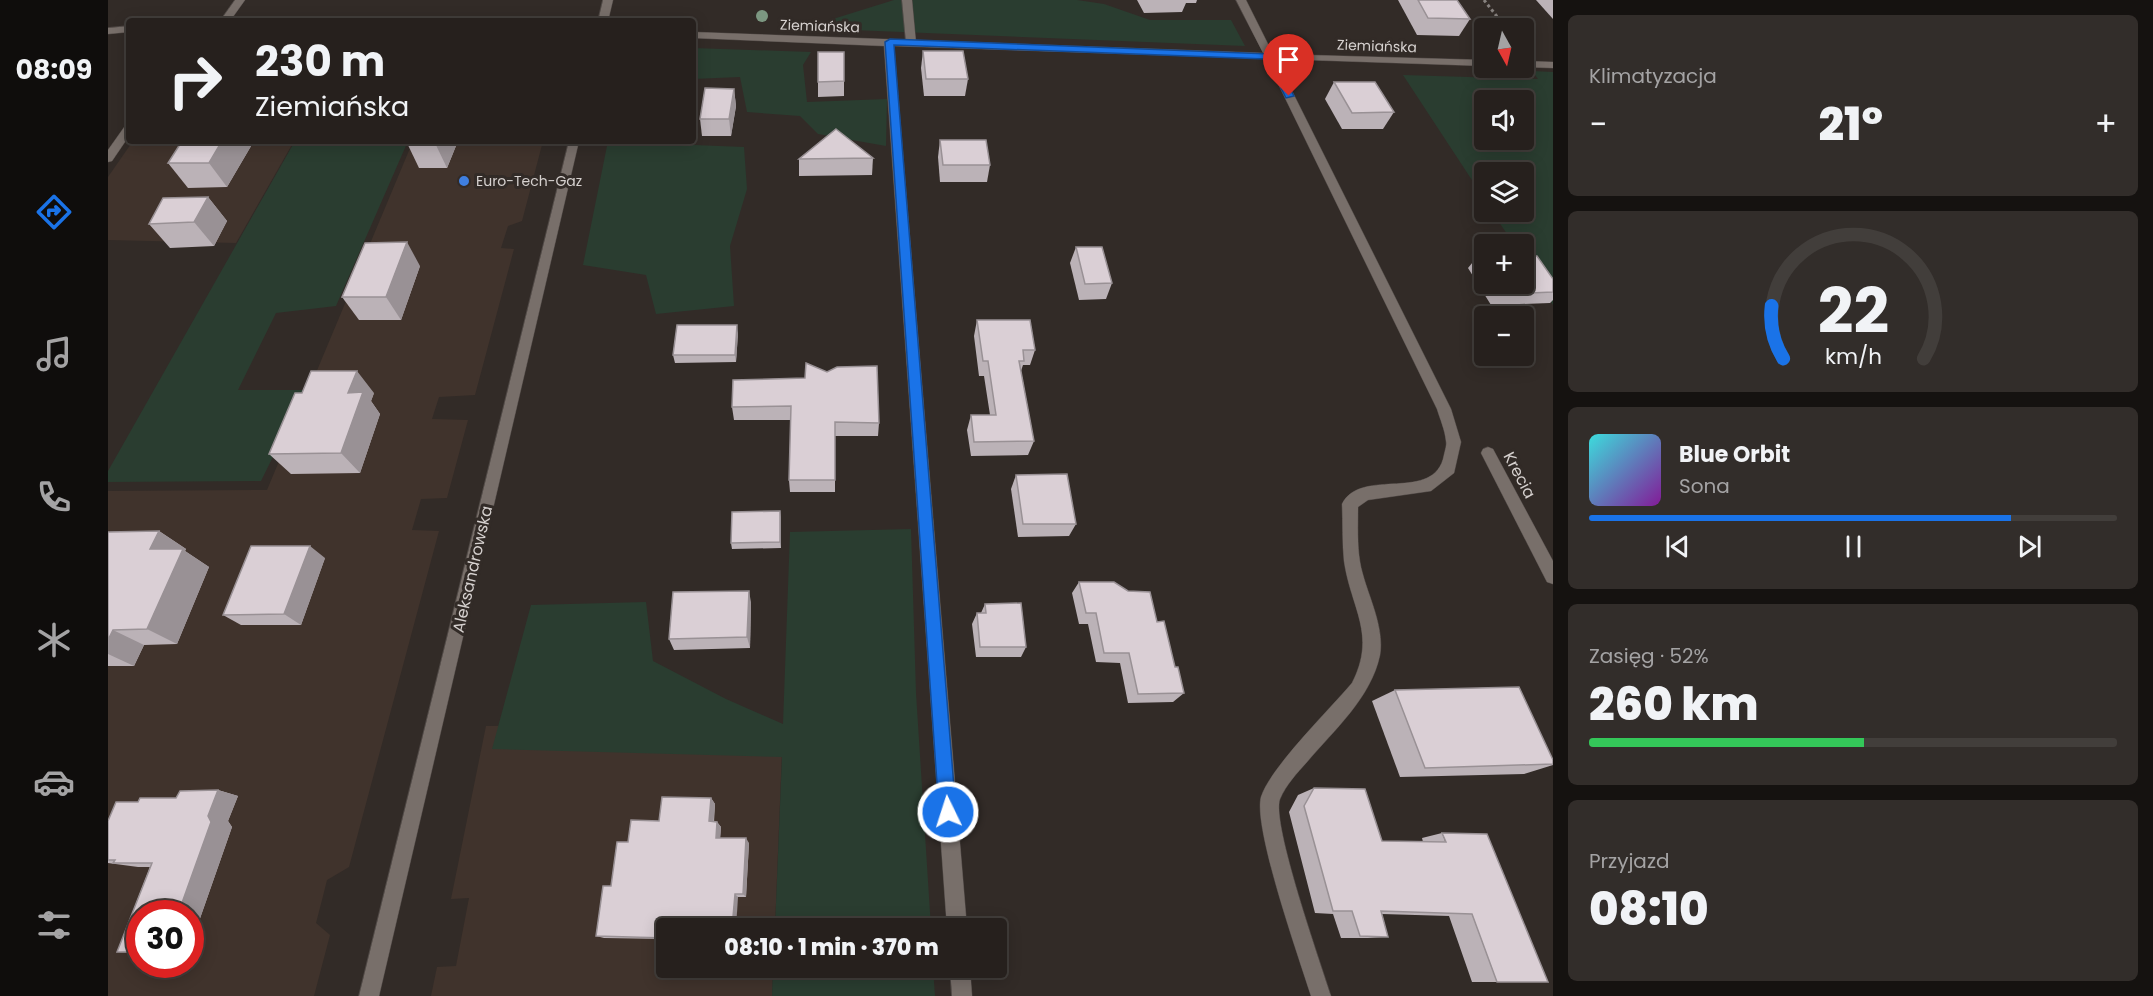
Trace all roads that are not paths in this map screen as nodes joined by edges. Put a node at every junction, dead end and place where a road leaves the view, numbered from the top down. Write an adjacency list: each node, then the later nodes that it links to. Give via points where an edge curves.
1 (240, 0): 5 (street)
2 (608, 0): 6 (street)
3 (907, 0): 11 (street)
4 (1241, 0): 12 (street)
5 (227, 18)
6 (604, 18)
7 (126, 29): 8 (street)
8 (108, 31)
9 (696, 35): 10 (street, Ziemiańska)
10 (890, 42): 11 (street, Ziemiańska); 21 (street)
11 (911, 43): 12 (street, Ziemiańska)
12 (1270, 57): 13 (street, Ziemiańska); 25 (street, via 1444,409 1454,442 1449,469 1431,484 1365,494 1350,504 1352,561 1371,632 1368,669 1358,689 1283,776 1270,799 1276,848)
13 (1474, 63)
14 (1534, 64): 15 (street)
15 (1553, 65)
16 (126, 132): 18 (street)
17 (573, 144): 23 (street, Aleksandrowska)
18 (108, 158)
19 (1488, 453): 20 (street, Krecia)
20 (1553, 576)
21 (956, 918)
22 (961, 978): 24 (street)
23 (369, 996)
24 (962, 996)
25 (1321, 996)

